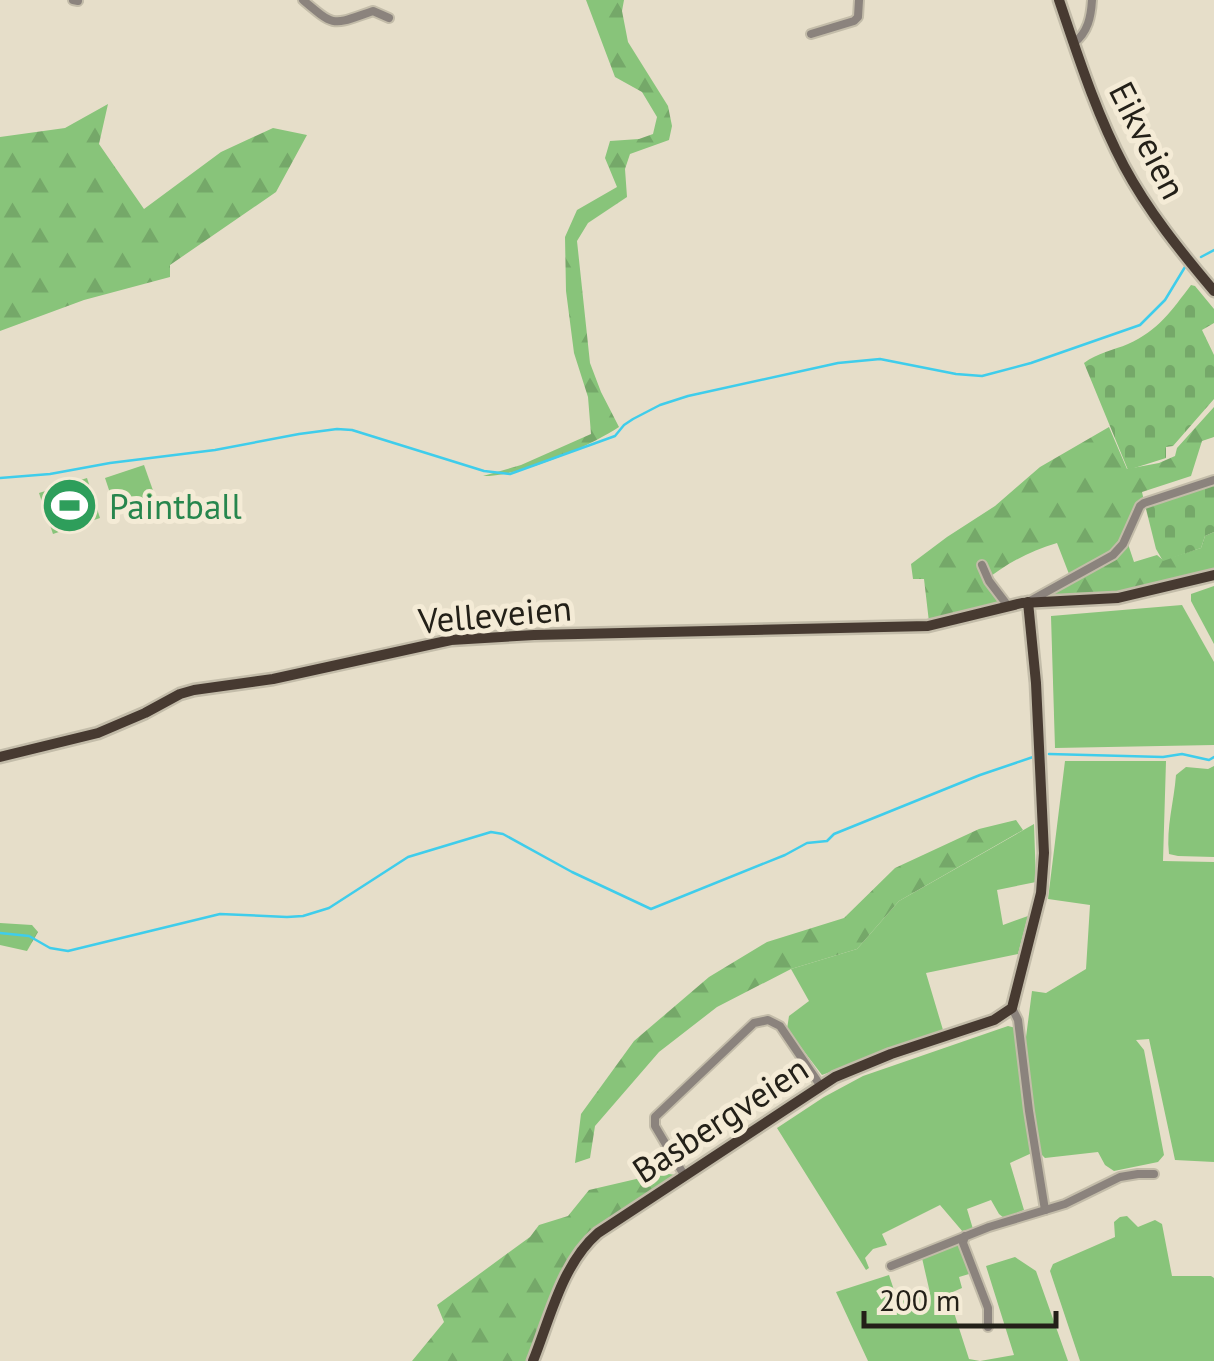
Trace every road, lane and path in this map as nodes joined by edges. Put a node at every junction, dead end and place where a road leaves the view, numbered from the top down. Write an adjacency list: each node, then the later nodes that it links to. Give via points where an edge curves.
1 (303, 0): 5 (street, via 330,22 373,11)
2 (859, 0): 8 (street, via 854,21)
3 (1058, 0): 7 (main road, Eikveien)
4 (1092, 0): 6 (street)
5 (389, 18)
6 (1088, 22): 7 (street); 9 (street)
7 (1068, 26): 9 (main road, Eikveien)
8 (811, 34)
9 (1074, 43): 10 (main road, Eikveien, via 1132,180)
10 (1214, 291)
11 (1214, 480): 14 (street, Velleveien, via 1141,504 1117,552)
12 (982, 565): 15 (street)
13 (1214, 575): 14 (main road, Velleveien, via 1118,598)
14 (1028, 602): 15 (main road, Velleveien); 17 (main road, via 1044,853 1041,893)
15 (1008, 606): 16 (main road, Velleveien, via 928,626 451,640 194,690 98,733)
16 (0, 757)
17 (1012, 1008): 18 (main road, Basbergveien); 21 (street)
18 (820, 1085): 20 (main road, Basbergveien); 20 (street, via 780,1026 754,1022 655,1117)
19 (1154, 1174): 21 (street, via 1120,1177)
20 (684, 1175): 25 (main road, Basbergveien, via 585,1246)
21 (1045, 1210): 22 (street)
22 (965, 1236): 23 (street); 24 (street)
23 (891, 1266)
24 (988, 1327)
25 (533, 1361)

